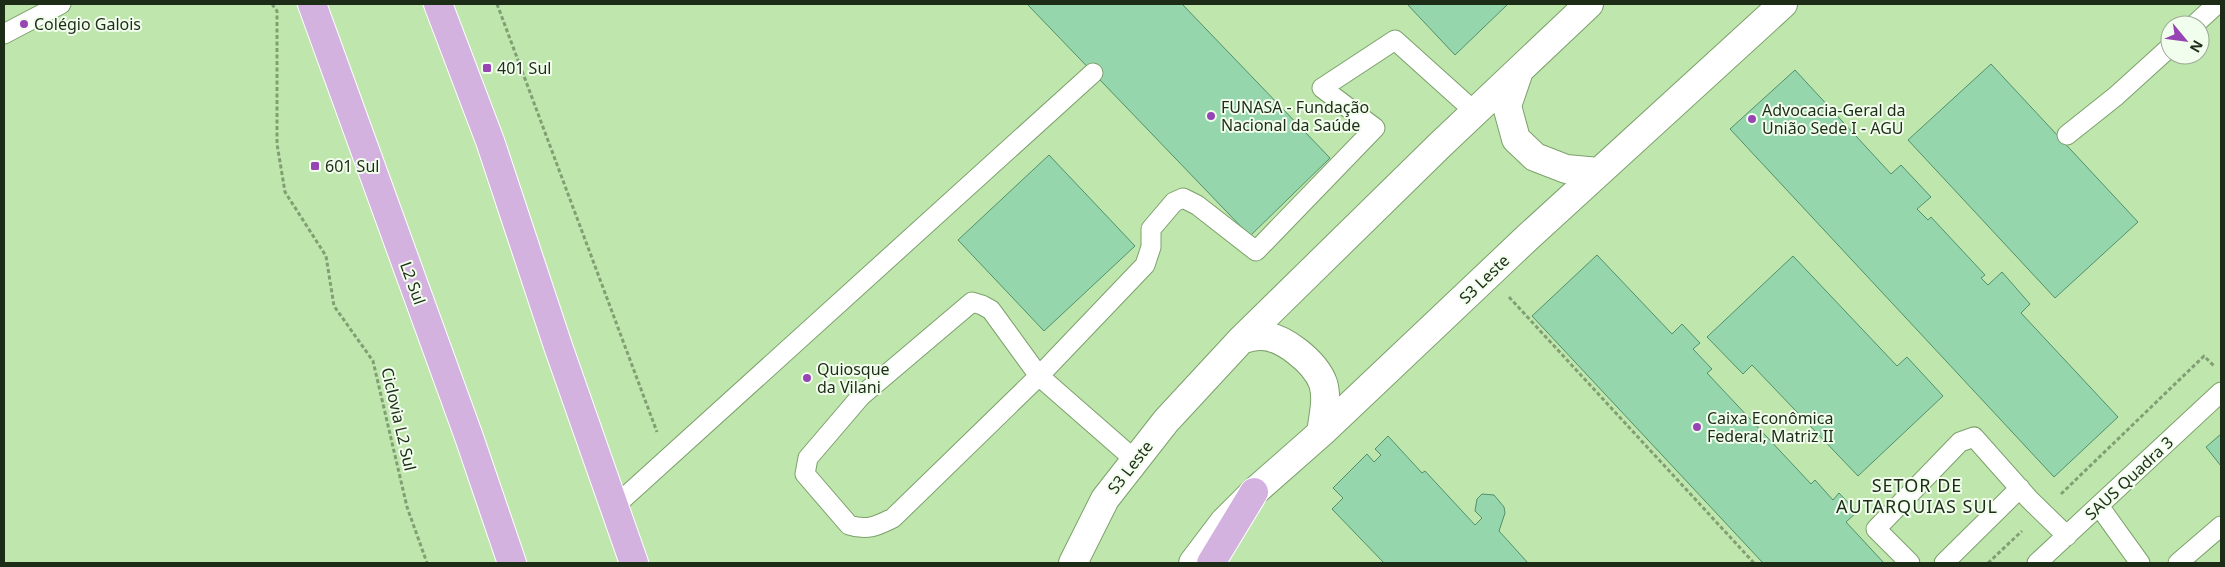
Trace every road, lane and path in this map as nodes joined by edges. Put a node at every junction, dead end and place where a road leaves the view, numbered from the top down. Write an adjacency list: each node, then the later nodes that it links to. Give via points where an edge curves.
1 (61, 4): 10 (lane)
2 (272, 4): 32 (path, Ciclovia L2 Sul, via 277,11 277,144 284,192 326,256 334,306 373,361 407,507)
3 (312, 4): 33 (main road, L2 Sul)
4 (438, 4): 27 (main road, via 490,141)
5 (497, 4): 23 (path)
6 (1589, 4): 12 (main road, S3 Leste)
7 (1783, 4): 16 (main road, S3 Leste)
8 (2217, 4): 9 (lane)
9 (2205, 15)
10 (4, 34)
11 (2160, 56): 15 (lane)
12 (1520, 68): 14 (main road, S3 Leste); 16 (main road, via 1507,106 1516,140 1536,157 1566,169)
13 (1092, 73): 23 (lane)
14 (1474, 112): 18 (main road, S3 Leste); 20 (lane, via 1395,40 1322,88 1375,128 1256,251 1197,205 1183,198 1174,202 1152,229 1152,247 1145,265)
15 (2067, 135)
16 (1599, 172): 17 (main road, S3 Leste)
17 (1488, 275): 22 (main road, S3 Leste); 38 (path)
18 (1241, 340): 22 (main road, via 1260,335 1279,339 1307,359 1322,382 1325,404); 24 (main road, S3 Leste, via 1166,421)
19 (2221, 373): 29 (path, via 2204,356)
20 (1039, 376): 20 (lane, via 991,310 972,302 862,396 808,458 805,474 849,526 872,528 893,518); 24 (lane)
21 (2221, 392): 28 (lane, SAUS Quadra 3)
22 (1321, 433): 26 (main road, S3 Leste)
23 (667, 459): 27 (lane)
24 (1135, 460): 35 (main road, S3 Leste, via 1105,499)
25 (2020, 488): 29 (lane); 39 (lane, via 1974,437 1960,442 1876,529); 40 (lane)
26 (1254, 492): 36 (main road, S3 Leste, via 1224,522); 37 (main road)
27 (615, 506): 34 (main road)
28 (2099, 506): 31 (lane, SAUS Quadra 3); 43 (lane)
29 (2042, 512): 31 (lane); 41 (path)
30 (2221, 526): 44 (lane)
31 (2067, 536): 42 (lane, SAUS Quadra 3)
32 (427, 563)
33 (512, 563)
34 (634, 563)
35 (1072, 563)
36 (1193, 563)
37 (1212, 563)
38 (1754, 563)
39 (1910, 563)
40 (1944, 563)
41 (1988, 563)
42 (2037, 563)
43 (2140, 563)
44 (2178, 563)

